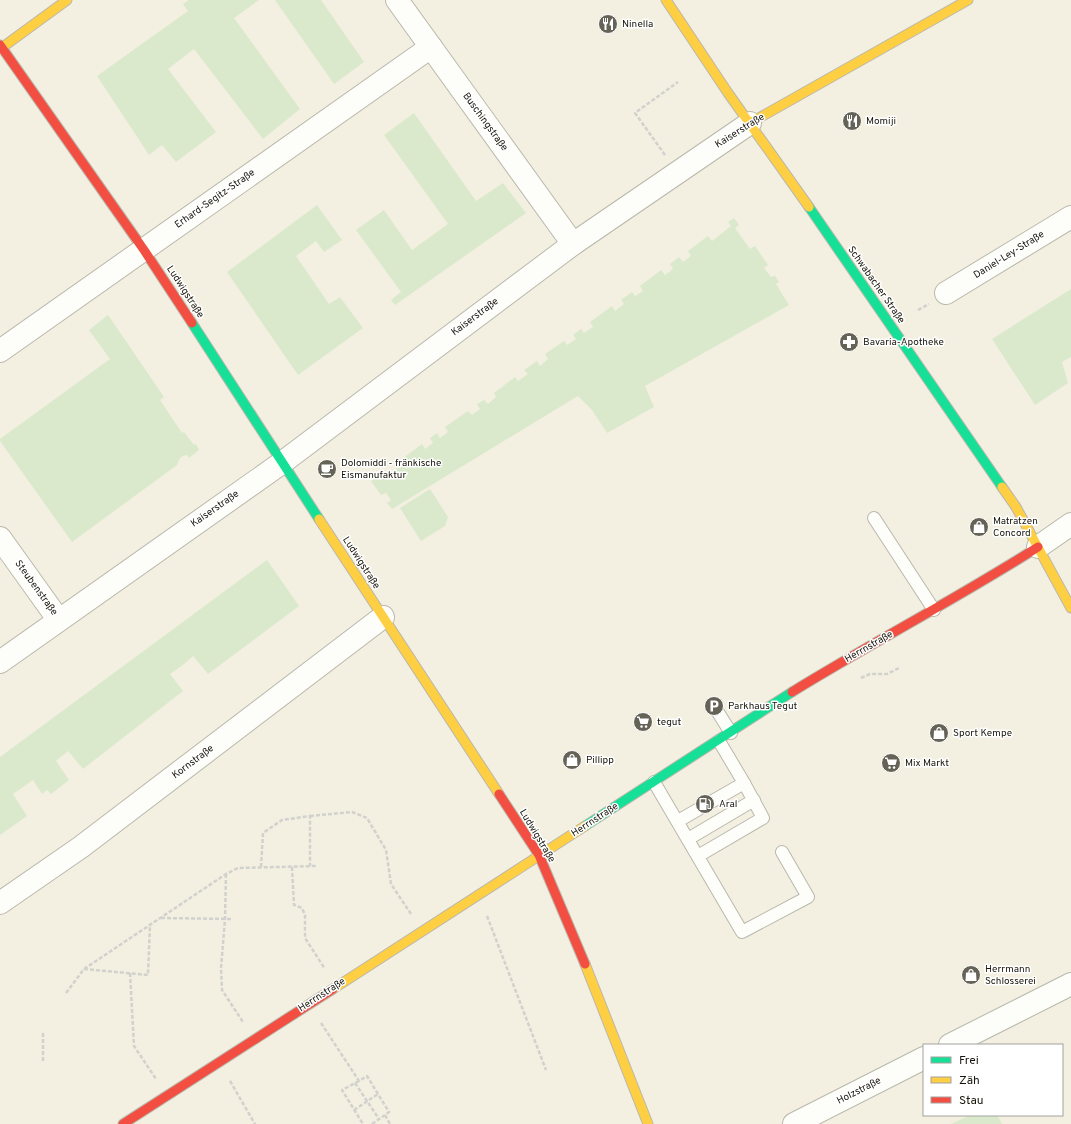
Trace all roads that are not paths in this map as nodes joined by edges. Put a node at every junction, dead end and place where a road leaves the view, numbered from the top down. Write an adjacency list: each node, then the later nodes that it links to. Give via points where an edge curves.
1 (67, 0): 5 (street)
2 (397, 0): 6 (street, Buschingstraße)
3 (666, 0): 7 (street, Schwabacher Straße)
4 (968, 0): 7 (street, Kaiserstraße)
5 (1, 47): 10 (street, Ludwigstraße)
6 (431, 47): 9 (street, Buschingstraße); 10 (street, Erhard-Segitz-Straße)
7 (750, 123): 9 (street, Kaiserstraße); 17 (street, Schwabacher Straße, via 1016,507)
8 (1071, 216): 11 (street, Daniel-Ley-Straße)
9 (573, 244): 13 (street, Kaiserstraße)
10 (144, 250): 12 (street, Erhard-Segitz-Straße); 13 (street, Ludwigstraße)
11 (946, 294)
12 (0, 351)
13 (283, 462): 20 (street, Ludwigstraße); 21 (street, Kaiserstraße)
14 (874, 518): 19 (lane)
15 (1071, 524): 17 (street, Herrnstraße)
16 (0, 538): 21 (street, Steubenstraße)
17 (1038, 547): 18 (street, Schwabacher Straße); 19 (street, Herrnstraße)
18 (1071, 608)
19 (934, 610): 24 (street, Herrnstraße, via 858,652)
20 (383, 617): 32 (street, Ludwigstraße); 34 (street, Kornstraße, via 81,847)
21 (58, 619): 22 (street, Kaiserstraße)
22 (0, 662)
23 (714, 706): 24 (lane)
24 (731, 733): 25 (street, Herrnstraße)
25 (719, 741): 26 (street, Herrnstraße); 27 (lane)
26 (654, 782): 29 (lane); 32 (street, Herrnstraße)
27 (744, 783): 28 (lane); 29 (lane)
28 (754, 800): 30 (lane); 33 (lane, via 765,822)
29 (678, 821): 30 (lane)
30 (688, 838): 33 (lane)
31 (782, 852): 33 (lane, via 808,897 742,932)
32 (539, 856): 38 (street, Herrnstraße); 39 (street, Ludwigstraße, via 578,946)
33 (698, 856)
34 (0, 902)
35 (1071, 984): 36 (street)
36 (952, 1044)
37 (923, 1059): 40 (street, Holzstraße)
38 (123, 1124)
39 (648, 1124)
40 (794, 1124)

